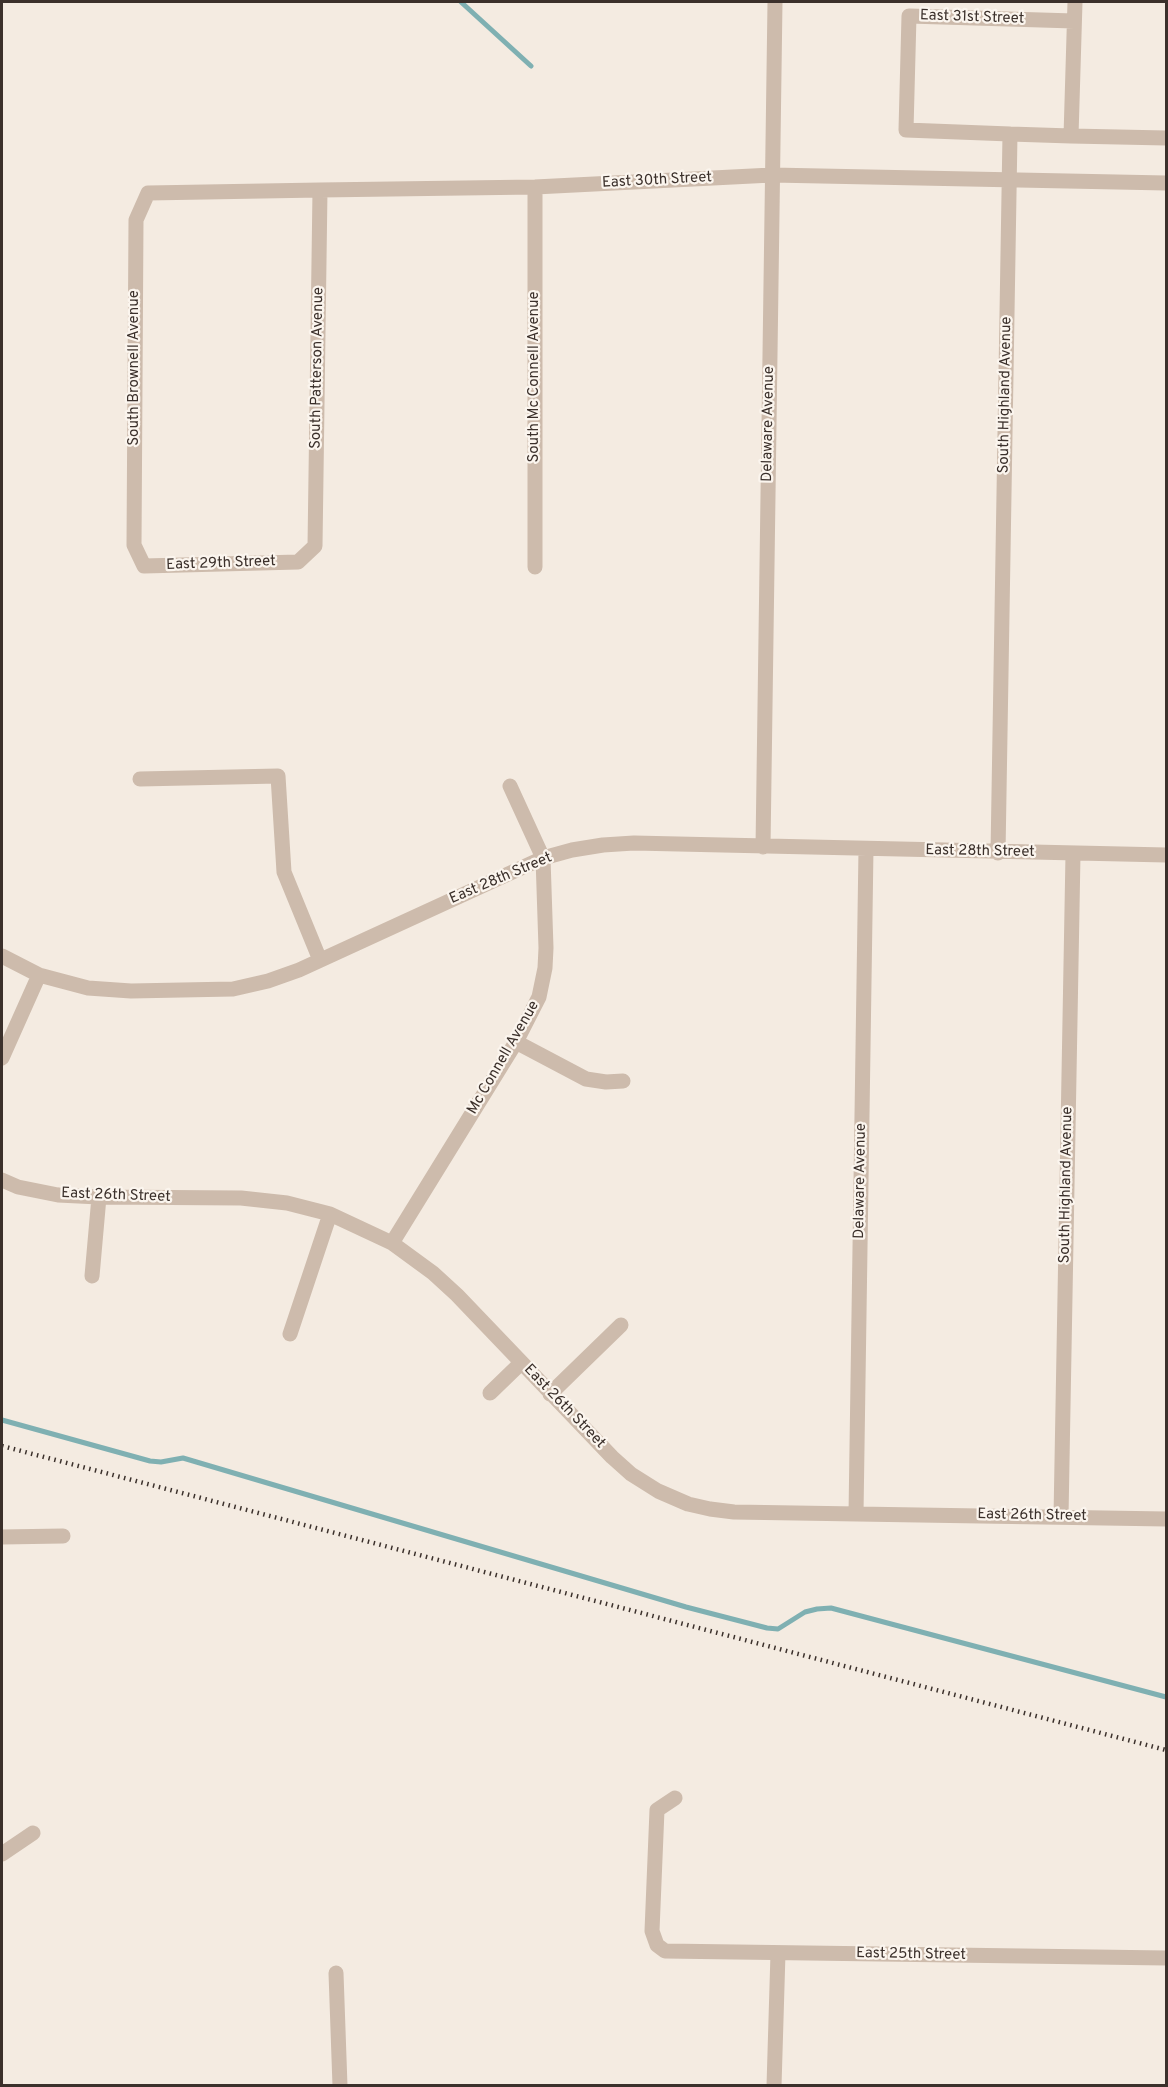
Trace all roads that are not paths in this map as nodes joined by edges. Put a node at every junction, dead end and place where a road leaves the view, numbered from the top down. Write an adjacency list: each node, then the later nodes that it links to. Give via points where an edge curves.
1 (775, 2): 7 (street, Delaware Avenue)
2 (1075, 2): 3 (street)
3 (1074, 21): 4 (street, East 31st Street, via 909,16 906,130); 5 (street)
4 (1010, 134): 5 (street); 8 (street, South Highland Avenue)
5 (1071, 136): 6 (street)
6 (1167, 138)
7 (772, 175): 8 (street, East 30th Street); 10 (street, East 30th Street); 18 (street, Delaware Avenue)
8 (1009, 180): 9 (street, East 30th Street); 20 (street, South Highland Avenue)
9 (1167, 183)
10 (535, 187): 11 (street, East 30th Street); 15 (street, South Mc Connell Avenue)
11 (320, 190): 12 (street, East 30th Street); 14 (street, South Patterson Avenue)
12 (148, 193): 13 (street, South Brownell Avenue, via 136,220)
13 (134, 546): 14 (street, East 29th Street, via 144,566 298,562)
14 (315, 546)
15 (535, 567)
16 (140, 779): 25 (street, via 278,776 284,872)
17 (510, 786): 23 (street, Mc Connell Avenue)
18 (763, 847): 19 (street, East 28th Street); 23 (street, East 28th Street, via 634,843 603,845)
19 (866, 849): 20 (street, East 28th Street); 40 (street, Delaware Avenue)
20 (998, 853): 21 (street, East 28th Street)
21 (1073, 854): 22 (street, East 28th Street); 41 (street, South Highland Avenue)
22 (1167, 855)
23 (543, 858): 25 (street, East 28th Street); 27 (street, Mc Connell Avenue, via 545,968 539,997)
24 (2, 956): 26 (street, East 28th Street)
25 (320, 960): 26 (street, East 28th Street, via 268,981 206,991 88,988)
26 (39, 975): 28 (street)
27 (516, 1042): 29 (street, via 586,1079); 33 (street, Mc Connell Avenue)
28 (2, 1058)
29 (622, 1081)
30 (2, 1180): 31 (street, East 26th Street, via 58,1195)
31 (99, 1197): 32 (street, East 26th Street, via 241,1197); 34 (street)
32 (330, 1214): 33 (street, East 26th Street); 36 (street)
33 (392, 1243): 37 (street, East 26th Street, via 457,1294)
34 (92, 1276)
35 (621, 1325): 39 (street)
36 (290, 1334)
37 (521, 1363): 38 (street); 39 (street, East 26th Street)
38 (490, 1393)
39 (550, 1394): 40 (street, East 26th Street, via 631,1474 688,1504 735,1512)
40 (856, 1514): 41 (street, East 26th Street)
41 (1061, 1517): 42 (street, East 26th Street)
42 (1167, 1519)
43 (63, 1536): 44 (street)
44 (2, 1537)
45 (675, 1798): 48 (street, East 25th Street, via 657,1810 652,1931 657,1945 665,1951)
46 (33, 1833): 47 (street)
47 (2, 1854)
48 (778, 1953): 49 (street, East 25th Street); 52 (street)
49 (1167, 1958)
50 (336, 1973): 51 (street)
51 (340, 2085)
52 (774, 2085)

